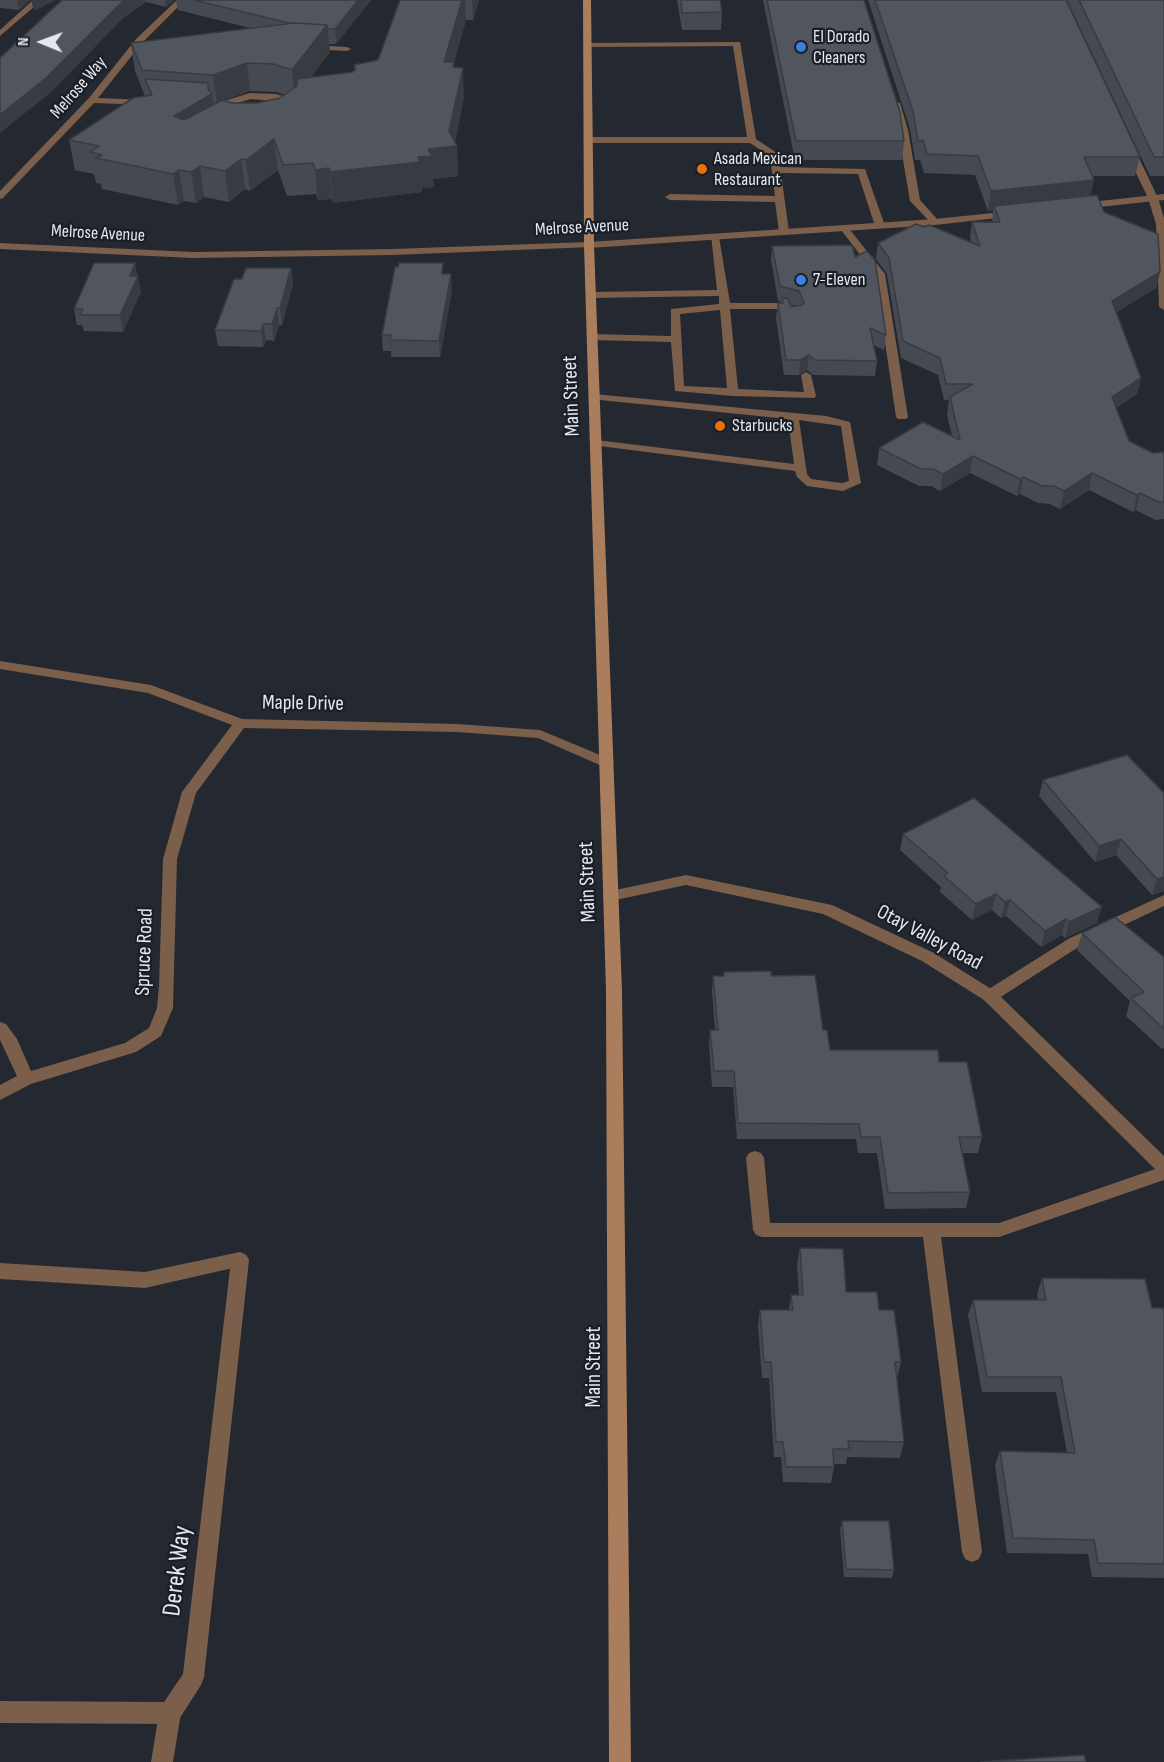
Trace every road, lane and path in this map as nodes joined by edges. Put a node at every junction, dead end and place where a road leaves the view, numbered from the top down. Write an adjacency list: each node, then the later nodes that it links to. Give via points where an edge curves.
1 (38, 0): 4 (street)
2 (181, 0): 5 (street, Melrose Way)
3 (587, 0): 7 (main road, Main Street)
4 (0, 34)
5 (139, 41): 6 (street); 11 (street, Melrose Way)
6 (150, 42)
7 (587, 45): 20 (main road, Main Street); 21 (street, via 736,44)
8 (303, 46): 9 (street)
9 (347, 50)
10 (894, 98): 29 (street, via 904,130 915,201)
11 (92, 100): 13 (street); 23 (street, Melrose Way)
12 (305, 103): 14 (street)
13 (162, 104)
14 (293, 104): 16 (street, via 276,97 250,96); 17 (street, via 295,114 282,123 248,128)
15 (208, 107): 16 (street)
16 (220, 108): 17 (street, via 217,117)
17 (227, 124): 18 (street)
18 (217, 129)
19 (1124, 137): 25 (street, via 1144,179)
20 (588, 140): 21 (street); 34 (main road, Main Street)
21 (752, 140): 22 (street, via 774,155)
22 (776, 170): 26 (street); 30 (street, via 862,171)
23 (0, 196)
24 (670, 198): 26 (street)
25 (1159, 198): 27 (street); 39 (street)
26 (780, 199): 32 (street)
27 (1073, 207)
28 (1027, 212): 29 (street, Melrose Avenue)
29 (935, 222): 30 (street, Melrose Avenue)
30 (880, 226): 31 (street, Melrose Avenue)
31 (844, 228): 32 (street, Melrose Avenue); 47 (street, via 880,274)
32 (784, 232): 33 (street, Melrose Avenue)
33 (714, 237): 34 (street, Melrose Avenue); 36 (street)
34 (589, 245): 35 (street, Melrose Avenue, via 193,255); 37 (main road, Main Street)
35 (0, 246)
36 (723, 292): 37 (street); 38 (street)
37 (591, 295): 41 (main road, Main Street)
38 (726, 306): 40 (street, via 788,307); 42 (street, via 675,311); 44 (street)
39 (1164, 307)
40 (795, 318)
41 (592, 337): 42 (street); 45 (main road, Main Street)
42 (676, 339): 44 (street, via 679,389)
43 (806, 375): 44 (street, via 810,396)
44 (733, 393)
45 (594, 397): 46 (street); 48 (main road, Main Street)
46 (794, 416): 49 (street); 49 (street, via 846,424 855,483 843,487 807,482)
47 (902, 417)
48 (596, 443): 49 (street); 52 (main road, Main Street)
49 (800, 468)
50 (0, 665): 51 (street, Maple Drive, via 151,688)
51 (240, 723): 52 (street, Maple Drive, via 540,734); 57 (street, Spruce Road, via 189,792 170,859 167,986 165,1008 155,1032 130,1048)
52 (607, 763): 53 (main road, Main Street)
53 (611, 896): 55 (street, Otay Valley Road, via 686,880 828,909 928,957); 68 (main road, Main Street)
54 (1164, 900): 55 (street, via 1075,942)
55 (990, 996): 60 (street, Otay Valley Road)
56 (0, 1028): 57 (street)
57 (26, 1079): 58 (street, Spruce Road)
58 (0, 1093)
59 (754, 1158): 62 (street, via 762,1230)
60 (1164, 1167)
61 (1164, 1173): 62 (street, via 999,1230)
62 (931, 1229): 64 (street)
63 (0, 1271): 66 (street, Derek Way, via 145,1280 240,1260 193,1677)
64 (972, 1552)
65 (0, 1712): 66 (street)
66 (170, 1713): 67 (street)
67 (162, 1762)
68 (621, 1762)

